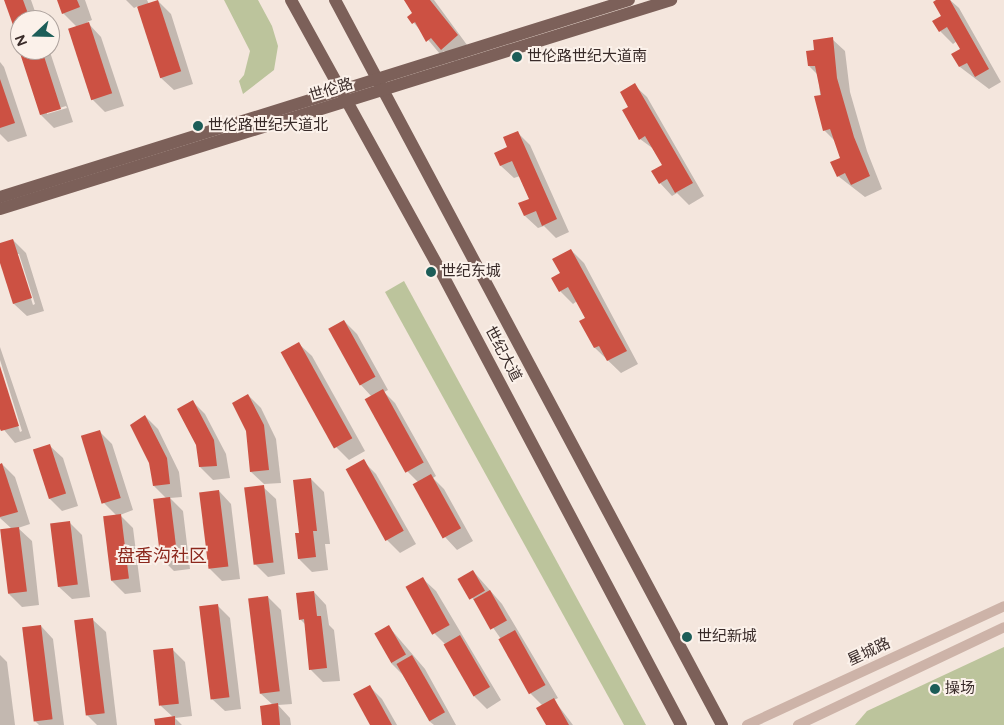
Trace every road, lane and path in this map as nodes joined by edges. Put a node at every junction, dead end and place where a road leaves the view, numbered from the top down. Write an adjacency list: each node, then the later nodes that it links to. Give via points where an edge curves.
1 (291, 0): 6 (main road, 世纪大道)
2 (335, 0): 5 (main road, 世纪大道)
3 (629, 0): 5 (main road, 世伦路)
4 (671, 0): 5 (main road, 世伦路)
5 (381, 86): 6 (main road, 世伦路); 12 (main road, 世纪大道)
6 (344, 98): 7 (main road, 世伦路); 8 (main road, 世伦路); 11 (main road, 世纪大道, via 439,268)
7 (0, 197)
8 (0, 209)
9 (1004, 606): 13 (street, 星城路)
10 (1004, 627): 14 (street)
11 (681, 725)
12 (722, 725)
13 (748, 725)
14 (798, 725)

